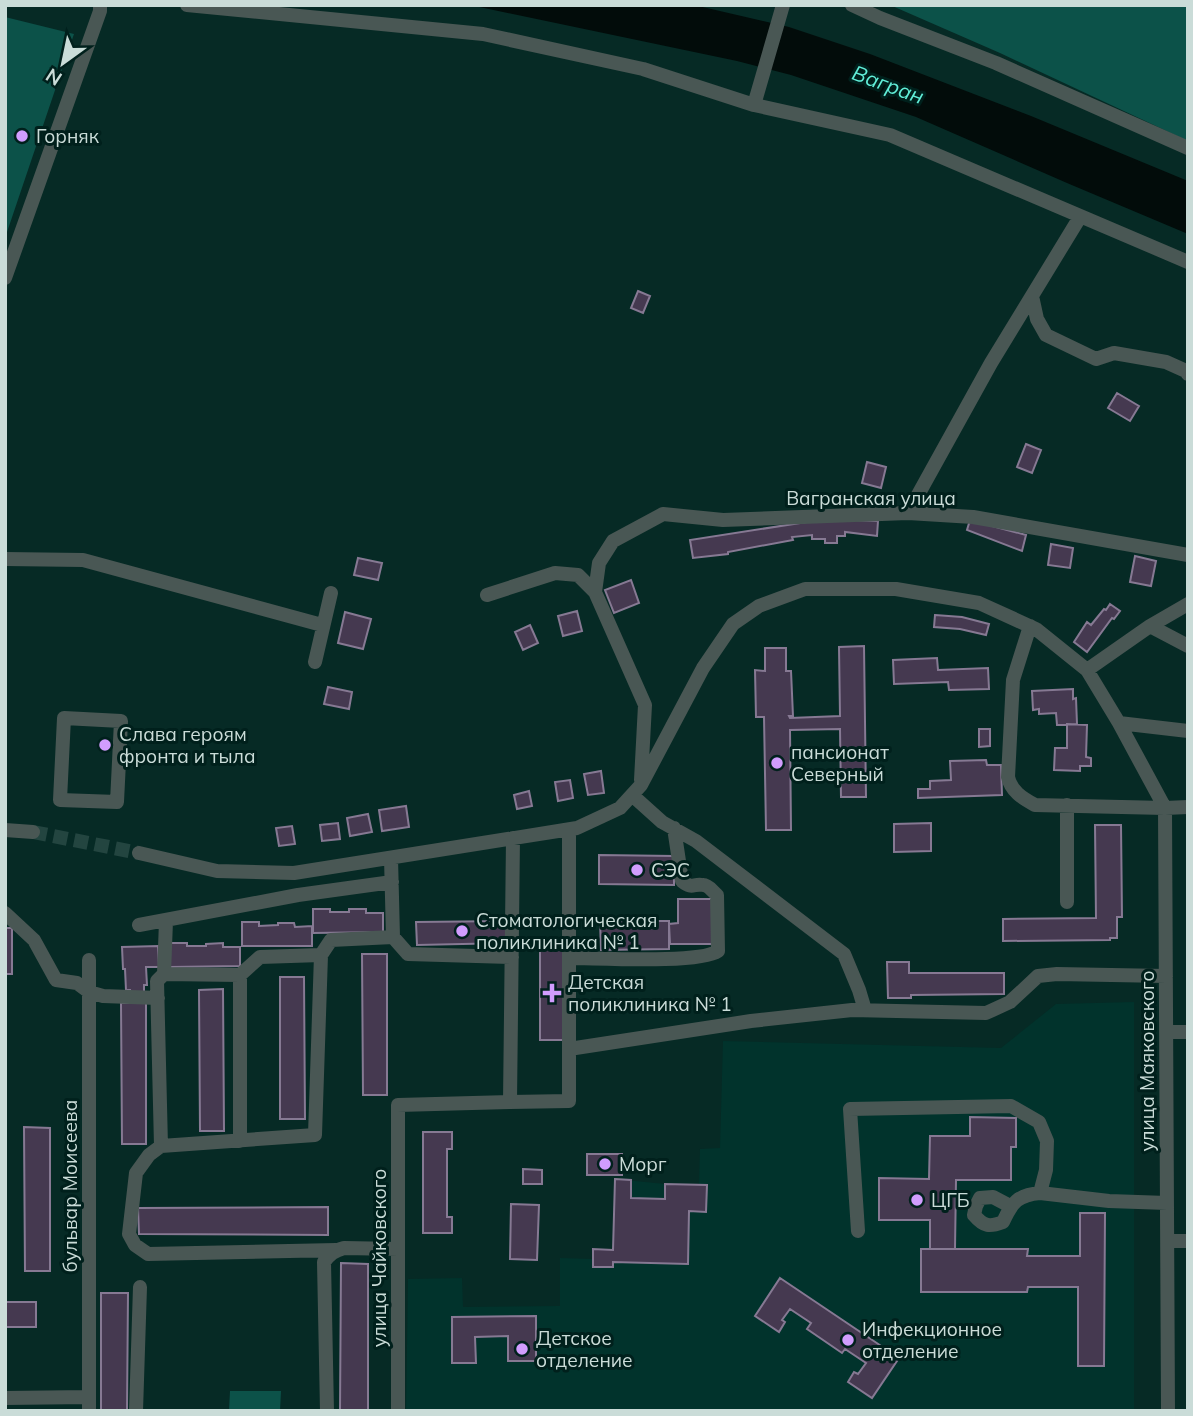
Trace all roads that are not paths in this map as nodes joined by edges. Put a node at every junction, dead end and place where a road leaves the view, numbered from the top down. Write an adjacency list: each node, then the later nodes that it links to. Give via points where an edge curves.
1 (100, 5): 9 (street)
2 (187, 5): 5 (street, via 483,34 643,69)
3 (783, 5): 5 (street)
4 (852, 5): 6 (street)
5 (754, 105): 7 (street, via 890,135)
6 (1188, 148)
7 (1080, 217): 8 (street); 10 (street)
8 (1188, 262)
9 (5, 278)
10 (1032, 296): 11 (street, via 1046,335 1096,359 1114,353 1166,362); 12 (street)
11 (1188, 374)
12 (908, 513): 13 (street, Вагранская улица, via 972,517); 15 (street, Вагранская улица, via 723,520 663,514 613,541 599,564)
13 (1188, 555)
14 (5, 559): 19 (street, via 83,560)
15 (595, 592): 17 (street, via 578,575 555,573); 27 (street, via 645,705)
16 (331, 593): 19 (street)
17 (487, 596)
18 (1188, 604): 21 (street)
19 (322, 625): 23 (street)
20 (1030, 626): 24 (street); 27 (street, via 979,603 896,589 805,589 759,606 733,624 703,668); 29 (street, via 1013,680 1008,777 1010,786 1035,805)
21 (1150, 626): 22 (street); 24 (street)
22 (1188, 646)
23 (315, 662)
24 (1087, 670): 25 (street, улица Маяковского)
25 (1119, 723): 26 (street); 31 (street, улица Маяковского)
26 (1188, 731)
27 (636, 790): 32 (street, via 662,822); 34 (street, via 620,808)
28 (60, 800): 28 (street, via 64,718 121,721 117,802)
29 (1067, 805): 31 (street); 42 (street)
30 (1188, 807): 31 (street)
31 (1165, 808): 53 (street, улица Маяковского)
32 (674, 828): 49 (street, via 682,881 693,887 703,884 717,895 718,951 691,959); 56 (street, via 844,954)
33 (5, 830): 35 (street)
34 (569, 830): 36 (street); 49 (street)
35 (33, 832)
36 (513, 838): 38 (street); 48 (street)
37 (139, 853): 39 (street, via 217,872)
38 (391, 858): 39 (street); 40 (street)
39 (294, 873): 41 (street)
40 (392, 882): 41 (street); 46 (street)
41 (298, 895): 44 (street)
42 (1067, 902)
43 (5, 913): 54 (street, via 34,940 55,980 77,983)
44 (166, 921): 45 (street); 51 (street)
45 (139, 925)
46 (393, 937): 47 (street, via 331,940); 48 (street, via 408,954)
47 (321, 955): 52 (street, via 260,957); 61 (street, via 315,1135)
48 (512, 957): 60 (street)
49 (569, 958): 59 (street)
50 (89, 960): 54 (street, бульвар Моисеева)
51 (164, 974): 52 (street); 55 (street, via 158,981)
52 (240, 975): 61 (street)
53 (1166, 976): 56 (street, via 1038,976 1010,1002 986,1013); 57 (street, улица Маяковского)
54 (89, 992): 55 (street); 73 (street, бульвар Моисеева)
55 (158, 998): 62 (street)
56 (865, 1010): 59 (street, via 751,1021)
57 (1166, 1032): 58 (street); 64 (street, улица Маяковского)
58 (1188, 1032)
59 (569, 1049): 60 (street, via 569,1101)
60 (510, 1102): 69 (street, улица Чайковского, via 398,1105)
61 (240, 1141): 62 (street)
62 (161, 1146): 70 (street, via 136,1173 129,1234 148,1254)
63 (1040, 1193): 64 (street); 65 (street, via 1025,1194); 66 (street, via 1047,1141 1038,1122 1011,1106 850,1109)
64 (1167, 1203): 67 (street, улица Маяковского)
65 (1010, 1206)
66 (858, 1231)
67 (1168, 1241): 68 (street); 77 (street, улица Маяковского)
68 (1188, 1241)
69 (398, 1249): 70 (street); 76 (street, улица Чайковского)
70 (336, 1250): 75 (street, via 324,1262)
71 (140, 1287): 74 (street)
72 (10, 1402): 73 (street)
73 (89, 1404)
74 (136, 1411)
75 (327, 1411)
76 (398, 1411)
77 (1168, 1411)

